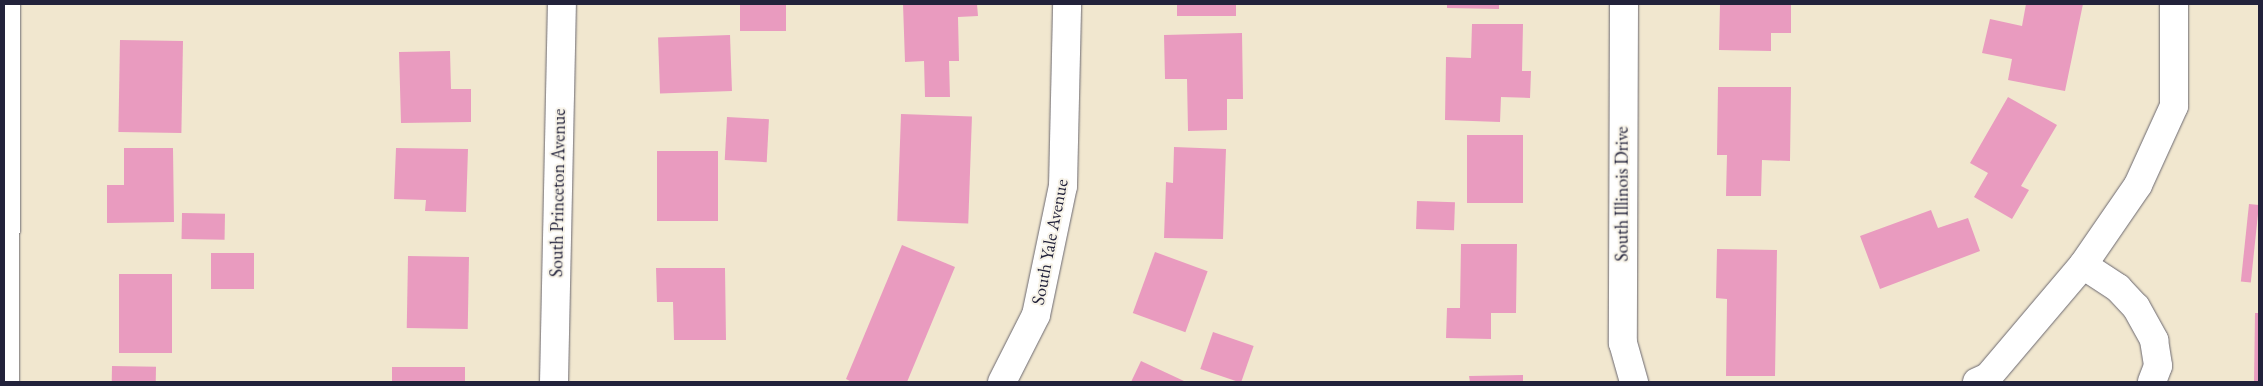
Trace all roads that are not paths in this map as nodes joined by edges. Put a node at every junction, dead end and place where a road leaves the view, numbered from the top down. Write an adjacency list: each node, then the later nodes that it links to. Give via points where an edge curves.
1 (6, 4): 8 (street)
2 (562, 4): 9 (street, South Princeton Avenue)
3 (1068, 4): 10 (street, South Yale Avenue, via 1063,186 1036,315)
4 (1624, 4): 11 (street, South Illinois Drive, via 1623,343)
5 (2174, 4): 6 (street, via 2174,106 2138,185)
6 (2083, 265): 7 (street); 12 (street, via 2118,288 2136,307 2154,340 2158,366)
7 (1986, 381)
8 (5, 382)
9 (554, 382)
10 (1002, 382)
11 (1634, 382)
12 (2152, 382)

